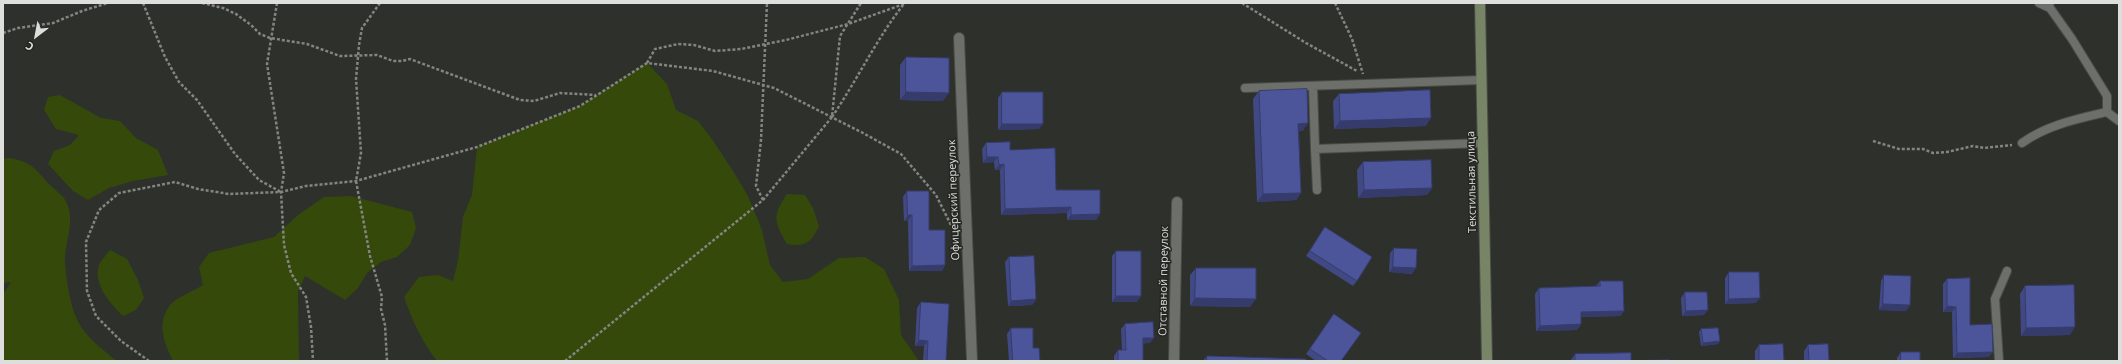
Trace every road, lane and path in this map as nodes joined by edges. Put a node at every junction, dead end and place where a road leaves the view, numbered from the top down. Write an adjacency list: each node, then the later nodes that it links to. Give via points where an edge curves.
1 (108, 3): 15 (path, via 53,23)
2 (143, 3): 37 (path, via 165,57 179,82 197,100 235,154 259,180)
3 (202, 3): 16 (path, via 236,14 260,34)
4 (277, 3): 16 (path)
5 (380, 3): 19 (path, via 362,28)
6 (767, 3): 18 (path)
7 (861, 3): 14 (path)
8 (905, 3): 14 (path); 29 (path)
9 (1242, 3): 21 (path, via 1306,43)
10 (1335, 3): 21 (path, via 1352,39)
11 (1480, 3): 22 (main road, Текстильная улица)
12 (2039, 3): 13 (lane)
13 (2050, 6): 28 (lane, via 2107,96)
14 (848, 24): 18 (path); 29 (path, via 840,36)
15 (3, 33)
16 (270, 38): 19 (path, via 307,44 340,56); 37 (path, via 267,64 284,173)
17 (959, 38): 46 (street, Офицерский переулок)
18 (764, 44): 20 (path, via 715,51 678,44 655,49); 24 (path)
19 (359, 55): 27 (path, via 377,55 393,61 410,59 520,100 534,101 560,93); 35 (path, via 356,79 361,153)
20 (647, 63): 24 (path, via 713,71); 27 (path)
21 (1363, 74): 23 (path)
22 (1482, 80): 23 (lane); 32 (main road, Текстильная улица)
23 (1373, 84): 25 (lane)
24 (763, 86): 29 (path, via 774,88); 38 (path, via 756,186)
25 (1313, 86): 26 (lane); 34 (lane)
26 (1245, 88)
27 (597, 95): 35 (path, via 580,106 477,147)
28 (2107, 112): 30 (lane); 33 (lane, via 2039,132)
29 (832, 117): 38 (path); 40 (path, via 901,154 936,195)
30 (2119, 121)
31 (1873, 141): 33 (path, via 1899,149 1923,148 1933,152 1947,152 1973,146 1984,148)
32 (1483, 143): 34 (lane); 48 (main road, Текстильная улица)
33 (2022, 144)
34 (1315, 149): 36 (lane)
35 (356, 181): 37 (path, via 306,186); 44 (path, via 370,256 382,297)
36 (1317, 190)
37 (281, 192): 42 (path, via 229,194 175,182 119,193 98,210 86,242 87,291 96,316 121,341); 43 (path, via 284,245 291,273 306,297)
38 (763, 200): 45 (path)
39 (1178, 202): 47 (street, Отставной переулок)
40 (956, 235)
41 (2007, 271): 49 (lane, via 1995,299)
42 (149, 361)
43 (313, 361)
44 (387, 361)
45 (565, 361)
46 (972, 361)
47 (1174, 361)
48 (1487, 361)
49 (1999, 361)

